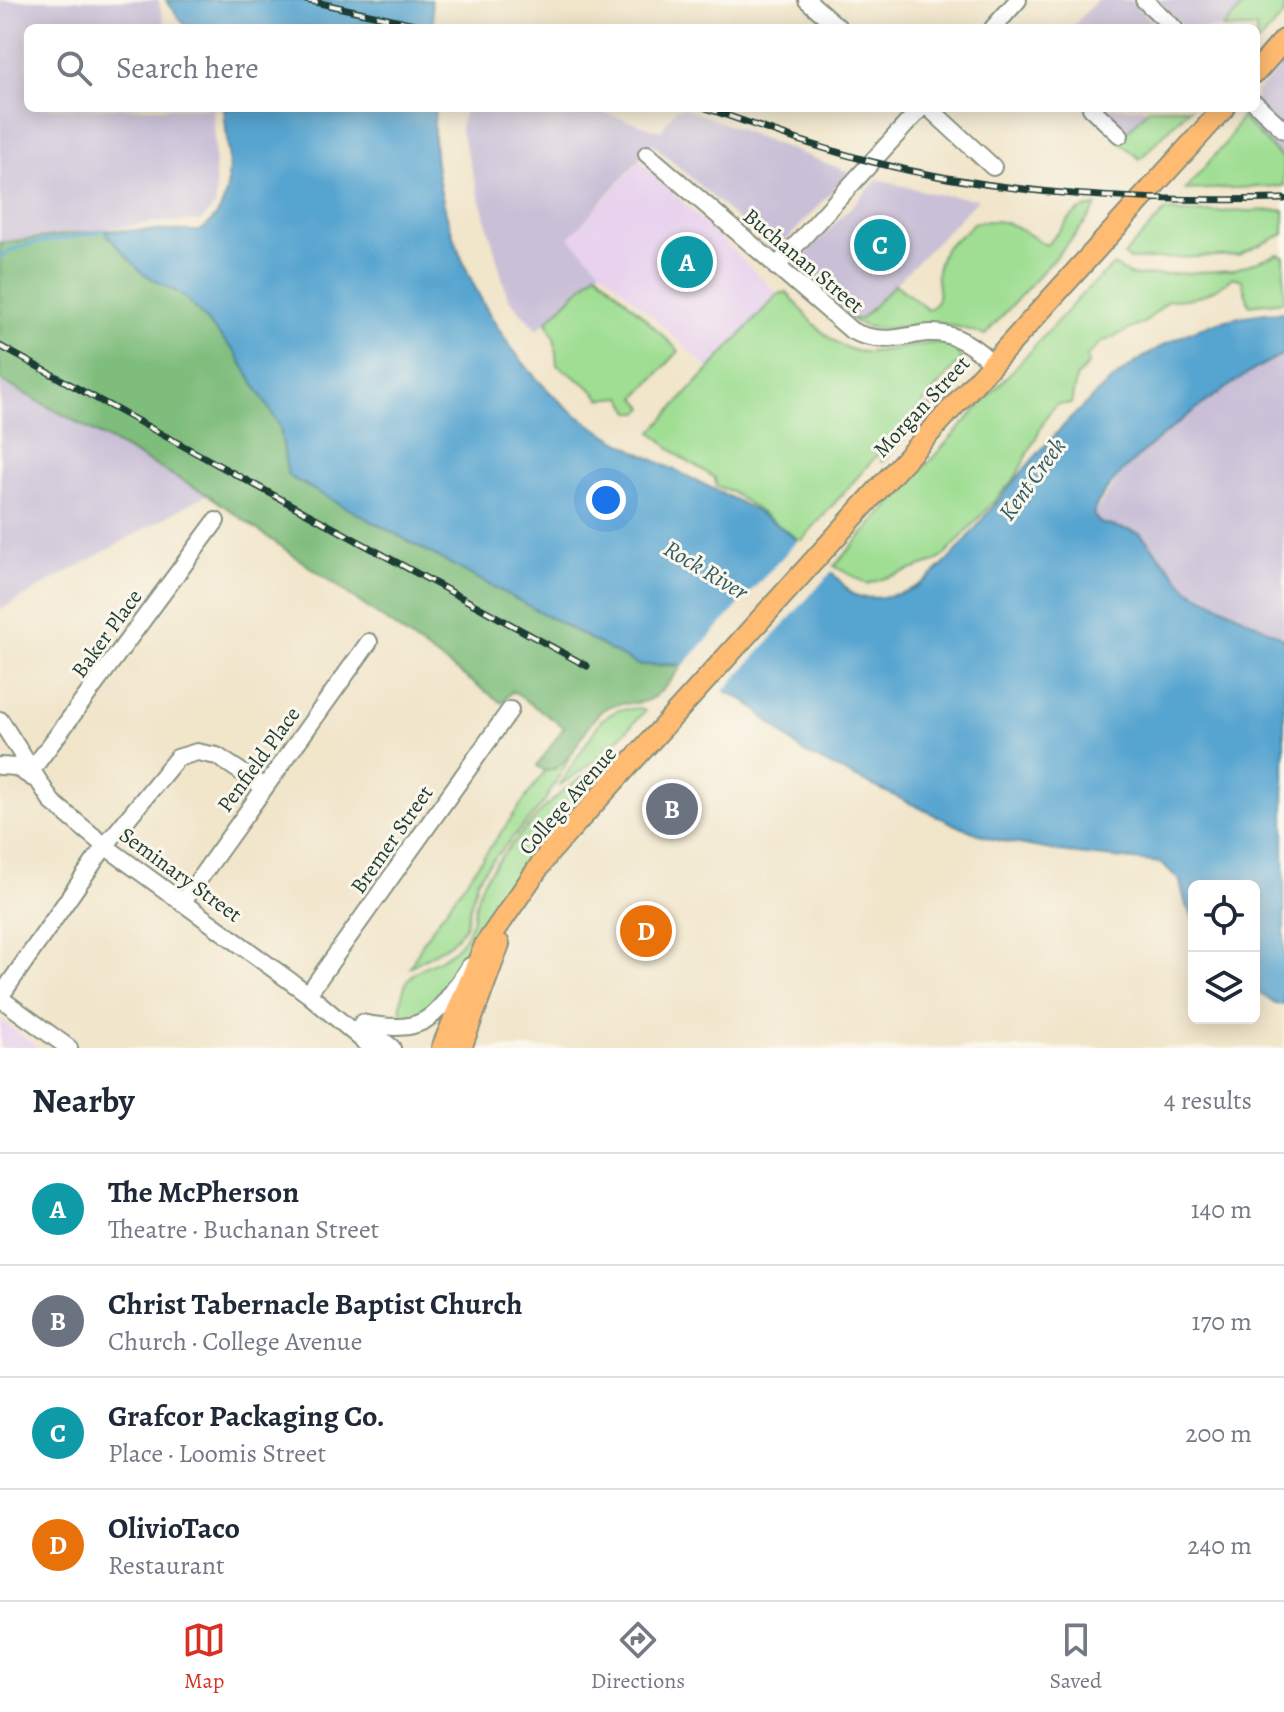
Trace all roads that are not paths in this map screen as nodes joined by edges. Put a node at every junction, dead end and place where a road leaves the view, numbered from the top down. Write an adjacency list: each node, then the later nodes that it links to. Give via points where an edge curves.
1 (807, 0): 4 (street)
2 (1018, 0): 5 (street)
3 (1144, 0): 6 (street)
4 (834, 24)
5 (1000, 24)
6 (1170, 24)
7 (1284, 40): 8 (main road)
8 (1260, 67)
9 (1260, 108): 14 (street)
10 (917, 112): 18 (street)
11 (933, 112): 17 (street)
12 (1095, 112): 15 (street)
13 (1220, 112): 19 (main road, Morgan Street)
14 (1284, 130)
15 (1120, 135)
16 (647, 154): 18 (street, Buchanan Street)
17 (993, 167)
18 (776, 267): 19 (street, Buchanan Street, via 863,336 945,332 968,342)
19 (993, 364): 24 (main road, Morgan Street)
20 (216, 521): 26 (street, Baker Place)
21 (369, 642): 27 (street, Penfield Place)
22 (510, 710): 32 (street, Bremer Street)
23 (2, 730): 26 (street, Seminary Street)
24 (654, 737): 29 (main road, College Avenue)
25 (0, 766): 26 (street, Seminary Street)
26 (34, 776): 28 (street, Seminary Street, via 52,802)
27 (264, 787): 28 (street, via 217,756 197,752 177,758); 30 (street, Penfield Place)
28 (105, 846): 30 (street, Seminary Street); 33 (street)
29 (517, 896): 31 (main road, College Avenue); 39 (main road, College Avenue)
30 (182, 903): 32 (street, Seminary Street)
31 (485, 945): 34 (street, via 430,1019 397,1030); 38 (main road, College Avenue)
32 (308, 994): 34 (street, Seminary Street); 36 (street, Seminary Street)
33 (0, 998): 35 (street)
34 (362, 1023): 37 (street, Seminary Street)
35 (69, 1048)
36 (372, 1048)
37 (392, 1048)
38 (442, 1048)
39 (461, 1048)

